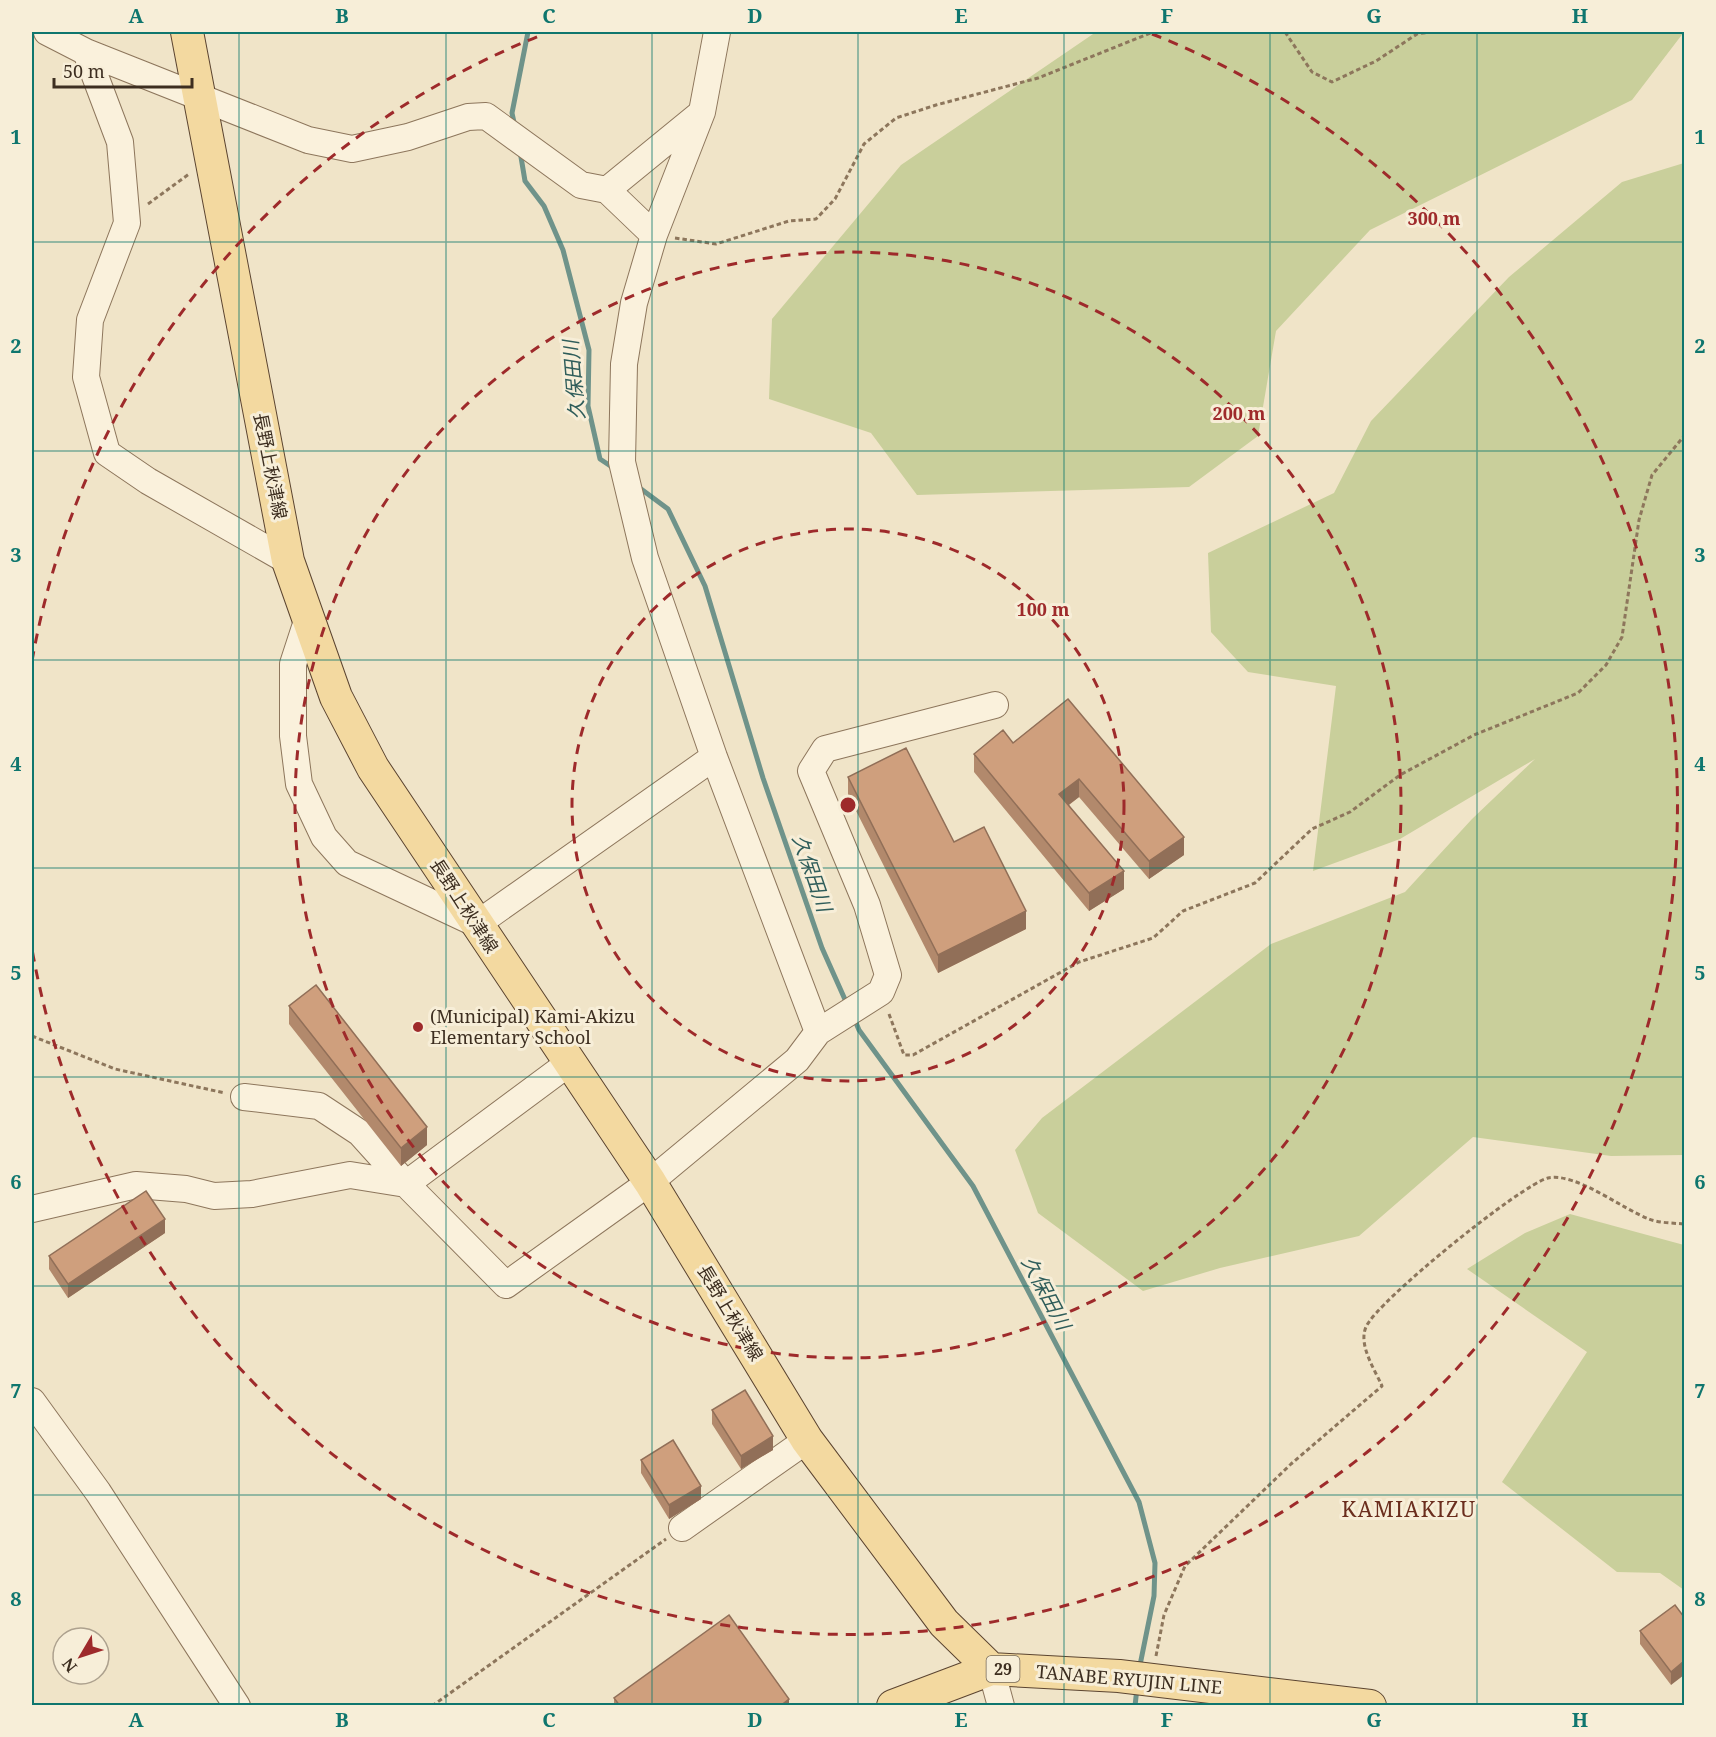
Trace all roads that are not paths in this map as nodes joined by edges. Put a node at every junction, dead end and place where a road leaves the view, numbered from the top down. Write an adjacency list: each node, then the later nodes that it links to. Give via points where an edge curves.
1 (47, 32): 4 (street)
2 (187, 32): 5 (main road, 長野上秋津線)
3 (717, 32): 6 (street)
4 (86, 52): 5 (street); 9 (street, via 120,142 127,223 90,320 88,342 86,377 107,453 148,481)
5 (201, 98): 7 (street, via 308,140 352,149 408,137 468,117 486,116 580,185); 9 (main road, 長野上秋津線)
6 (702, 112): 7 (street); 8 (street)
7 (607, 190): 8 (street)
8 (654, 235): 12 (street, via 634,303 624,364 622,462 645,558)
9 (288, 561): 10 (main road, 長野上秋津線)
10 (307, 621): 13 (main road, 長野上秋津線, via 336,697 373,768); 13 (street, via 293,664 293,736 299,784 324,837 347,863)
11 (995, 705): 14 (street, via 825,749 811,771 867,905 888,975 881,992)
12 (714, 757): 13 (street); 14 (street)
13 (477, 924): 15 (main road, 長野上秋津線)
14 (818, 1032): 17 (street, via 797,1060)
15 (569, 1063): 17 (main road, 長野上秋津線); 18 (street)
16 (244, 1097): 18 (street, via 319,1106 360,1133)
17 (650, 1182): 18 (street, via 506,1285); 21 (main road, 長野上秋津線)
18 (406, 1184): 19 (street, via 350,1174 252,1194 214,1196 186,1189 136,1185)
19 (32, 1209)
20 (32, 1401): 24 (street, via 98,1492)
21 (807, 1440): 22 (street); 23 (main road, 長野上秋津線, via 944,1623)
22 (682, 1528)
23 (991, 1669): 25 (main road, TANABE RYUJIN LINE / 29); 26 (street); 27 (main road, TANABE RYUJIN LINE / 29, via 1119,1676)
24 (237, 1706)
25 (893, 1706)
26 (1001, 1706)
27 (1370, 1706)

